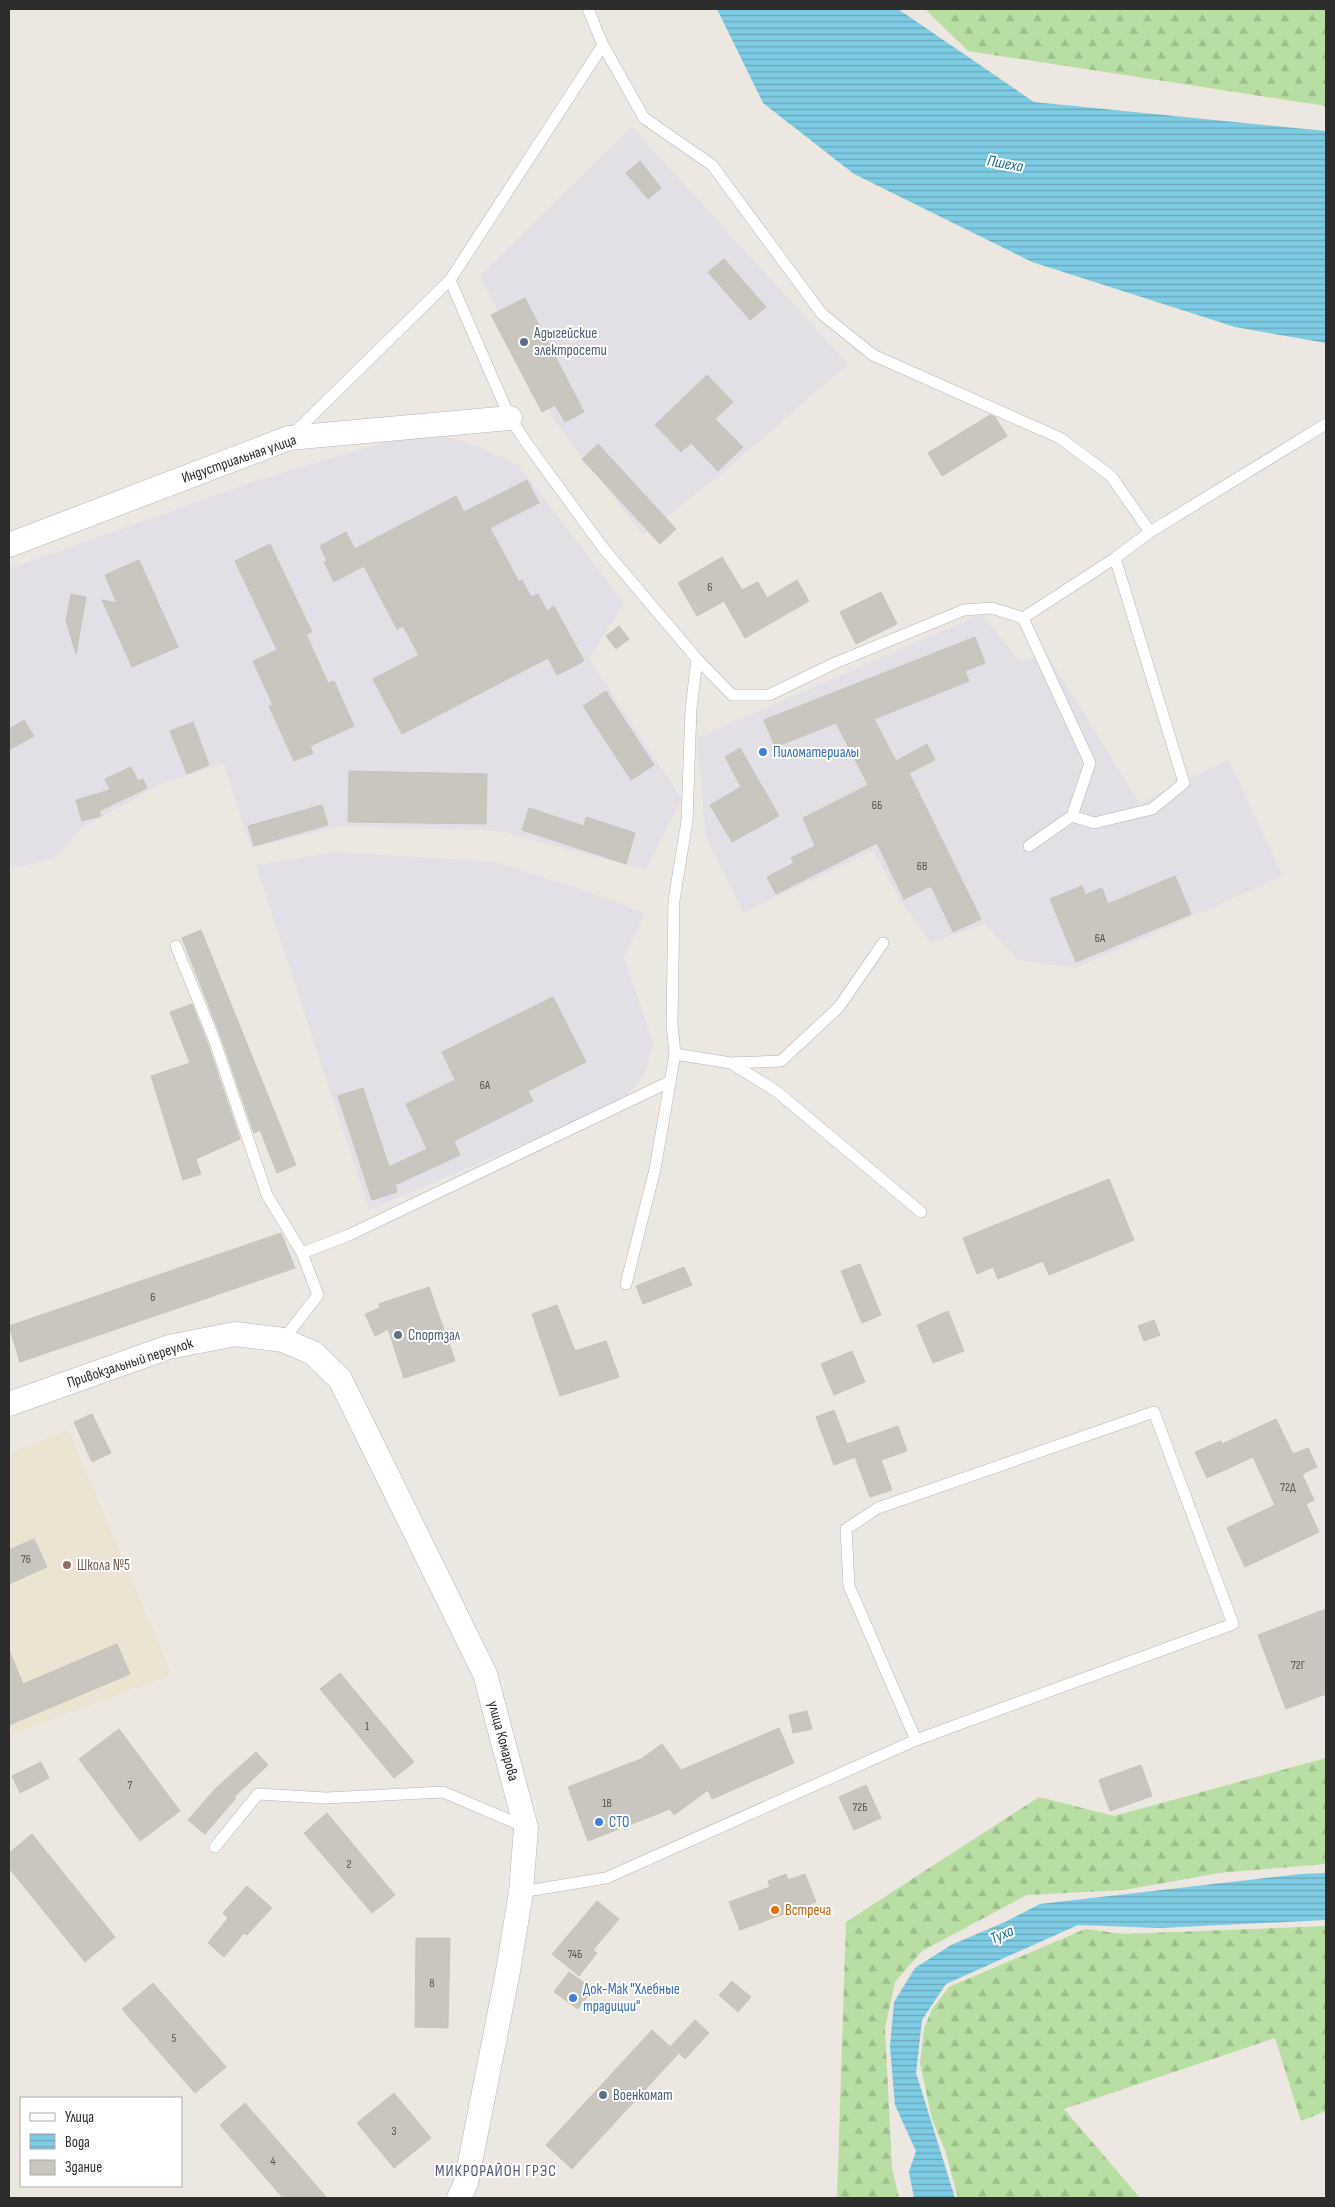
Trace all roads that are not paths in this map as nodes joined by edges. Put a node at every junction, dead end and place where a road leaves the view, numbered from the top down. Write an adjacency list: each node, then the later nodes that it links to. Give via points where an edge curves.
1 (588, 9): 2 (lane)
2 (603, 45): 3 (lane); 7 (lane, via 644,118 712,165 822,314 873,355 1060,438 1111,476)
3 (450, 280): 4 (lane); 6 (lane)
4 (510, 418): 6 (street, Индустриальная улица); 11 (lane, via 604,549)
5 (1326, 424): 7 (lane)
6 (289, 438): 8 (street, Индустриальная улица)
7 (1150, 532): 9 (lane)
8 (9, 545)
9 (1115, 558): 10 (lane); 12 (lane, via 1184,783 1152,809 1094,823)
10 (1023, 618): 11 (lane, via 992,608 964,610 835,663 769,695 732,695); 12 (lane, via 1090,763)
11 (697, 660): 16 (lane, via 691,709 687,821 674,900 672,1024)
12 (1072, 816): 13 (lane)
13 (1029, 846)
14 (883, 943): 17 (lane, via 838,1007 781,1061)
15 (176, 946): 20 (lane, via 214,1039 268,1195)
16 (675, 1054): 17 (lane); 18 (lane)
17 (731, 1063): 19 (lane, via 776,1091)
18 (669, 1082): 20 (lane, via 349,1235); 21 (lane, via 655,1169)
19 (921, 1212)
20 (302, 1254): 22 (lane, via 318,1294)
21 (626, 1284)
22 (283, 1340): 23 (street, Привокзальный переулок, via 235,1334 169,1347); 25 (street, улица Комарова, via 313,1353 340,1379 485,1674)
23 (9, 1404)
24 (916, 1740): 24 (lane, via 849,1586 846,1529 878,1508 1154,1412 1233,1624); 27 (lane, via 606,1878)
25 (526, 1828): 26 (lane, via 443,1792 326,1798 258,1794); 27 (street, улица Комарова)
26 (215, 1847)
27 (521, 1892): 28 (street, улица Комарова, via 466,2183)
28 (459, 2198)

